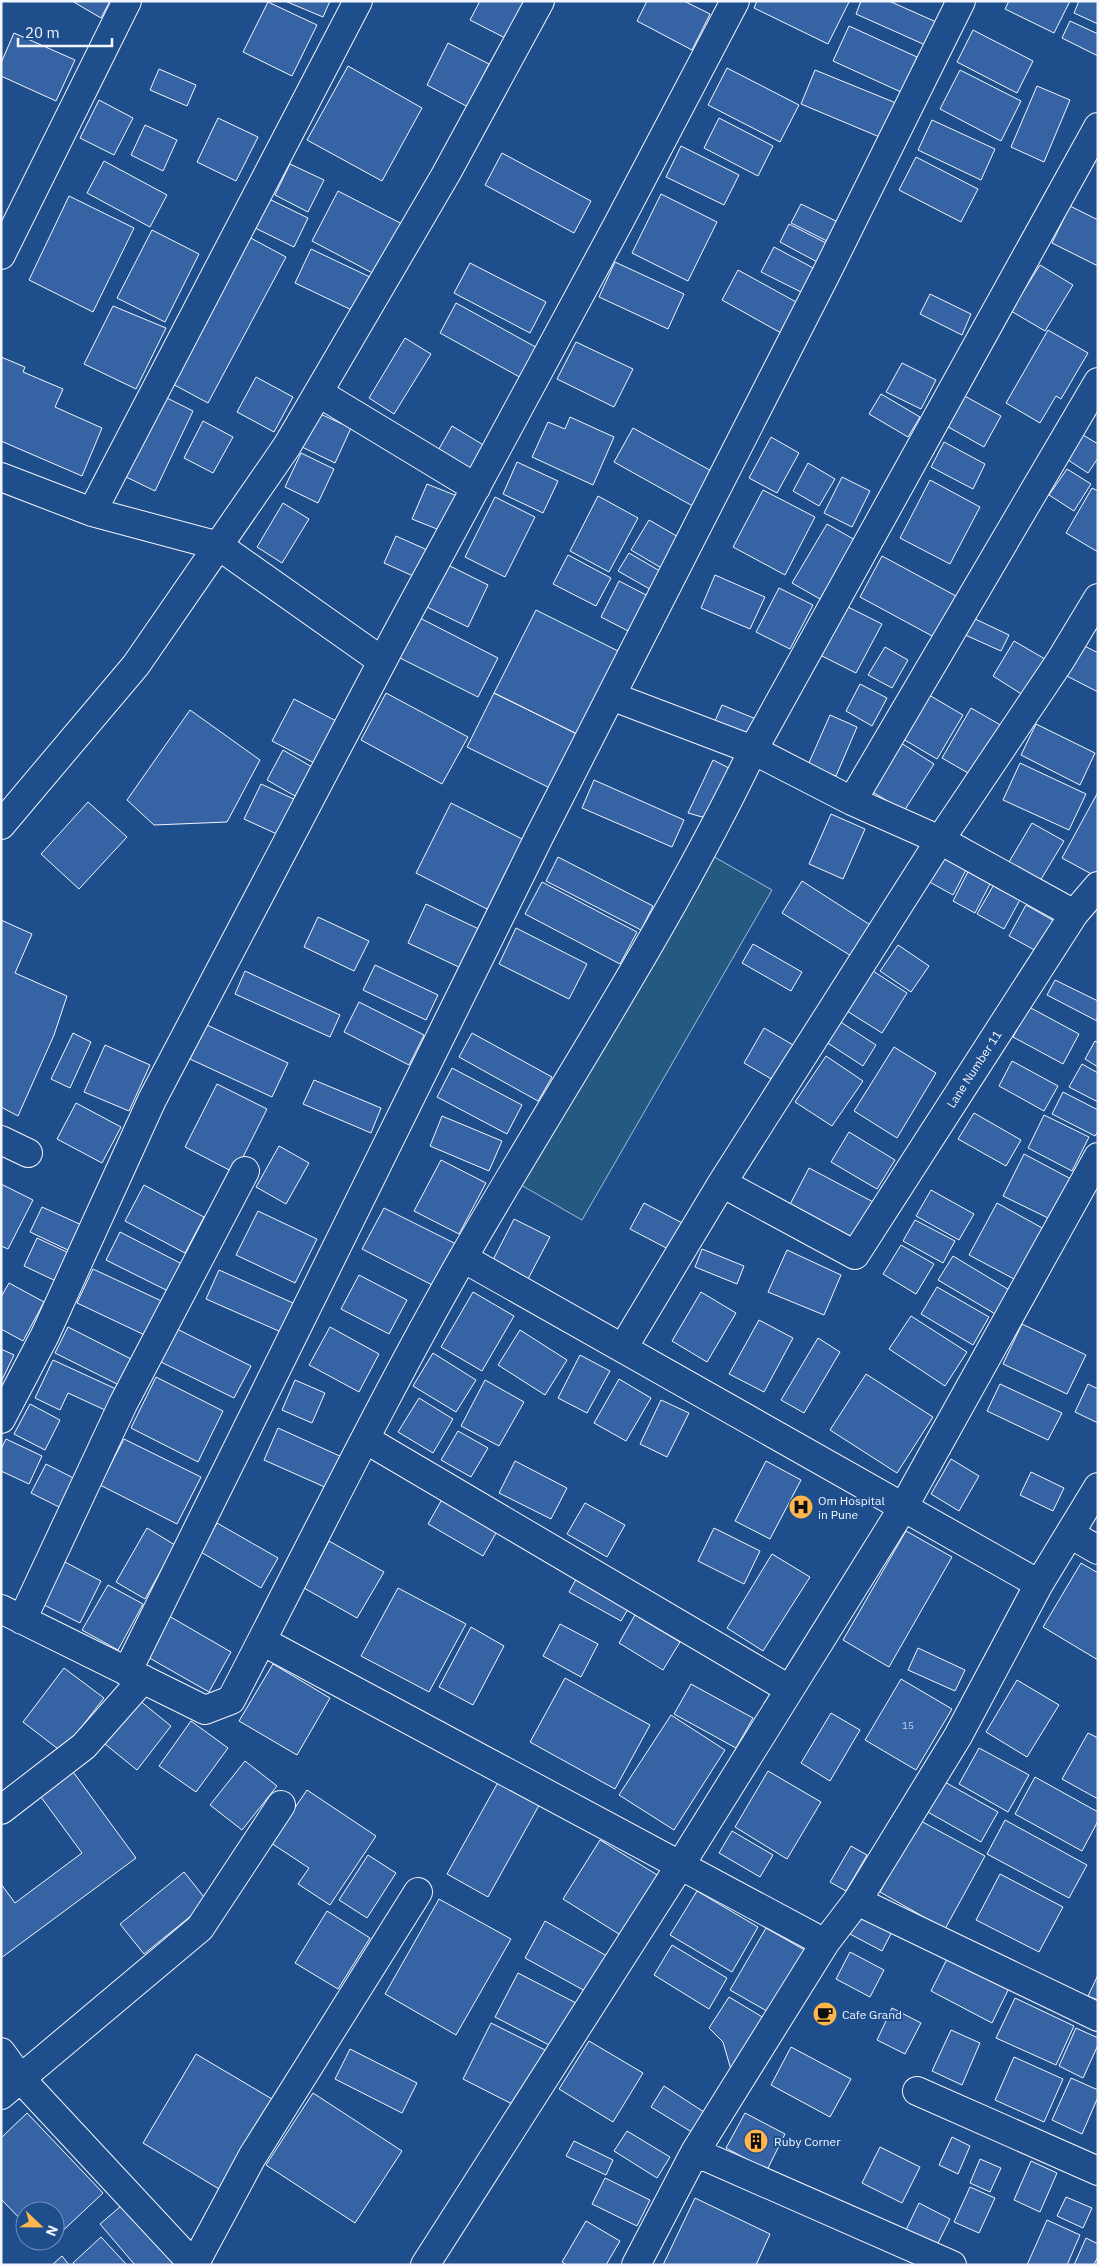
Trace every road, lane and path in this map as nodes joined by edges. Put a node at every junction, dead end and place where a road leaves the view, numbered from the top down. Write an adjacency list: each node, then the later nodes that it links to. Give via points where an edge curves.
1 (128, 1): 7 (street)
2 (358, 1): 12 (street)
3 (540, 1): 9 (street, via 446,174)
4 (735, 1): 11 (street)
5 (961, 1): 16 (street)
6 (1098, 128): 17 (street)
7 (1, 255)
8 (1098, 382): 18 (street)
9 (319, 393): 11 (street); 13 (street)
10 (1, 477): 12 (street)
11 (476, 488): 15 (street)
12 (92, 512): 13 (street)
13 (219, 546): 15 (street); 19 (street, via 136,665)
14 (1098, 598): 20 (street, via 1060,661)
15 (382, 661): 30 (street, via 152,1100 45,1335)
16 (611, 696): 17 (street); 39 (street, via 539,837)
17 (753, 750): 18 (street); 28 (street, via 714,831)
18 (852, 801): 20 (street)
19 (1, 825)
20 (940, 840): 22 (street); 27 (street)
21 (1098, 886): 22 (street, Lane Number 11)
22 (1074, 914): 27 (street, Lane Number 11, via 855,1254)
23 (1, 1140): 24 (street)
24 (28, 1153)
25 (1098, 1157): 33 (street)
26 (245, 1171): 37 (street)
27 (722, 1183): 29 (street)
28 (463, 1258): 29 (street); 31 (street)
29 (623, 1348): 33 (street)
30 (1, 1419)
31 (365, 1439): 38 (street); 40 (street)
32 (1098, 1488): 34 (street)
33 (904, 1506): 36 (street); 40 (street)
34 (1070, 1534): 35 (street); 36 (street)
35 (1098, 1550)
36 (1039, 1584): 45 (street, via 958,1736)
37 (12, 1614): 39 (street)
38 (262, 1641): 39 (street, via 231,1700 205,1710); 43 (street)
39 (135, 1675): 42 (street, via 84,1746)
40 (790, 1689): 43 (street)
41 (281, 1805): 49 (street, via 200,1928)
42 (1, 1810)
43 (681, 1864): 46 (street); 54 (street)
44 (418, 1892): 53 (street, via 252,2157)
45 (857, 1901): 46 (street); 47 (street)
46 (826, 1943): 51 (street)
47 (1098, 2017)
48 (1, 2052): 49 (street)
49 (10, 2087): 53 (street)
50 (917, 2091): 52 (street)
51 (695, 2152): 55 (street); 56 (street)
52 (1098, 2171)
53 (194, 2265)
54 (425, 2265)
55 (636, 2265)
56 (952, 2265)

